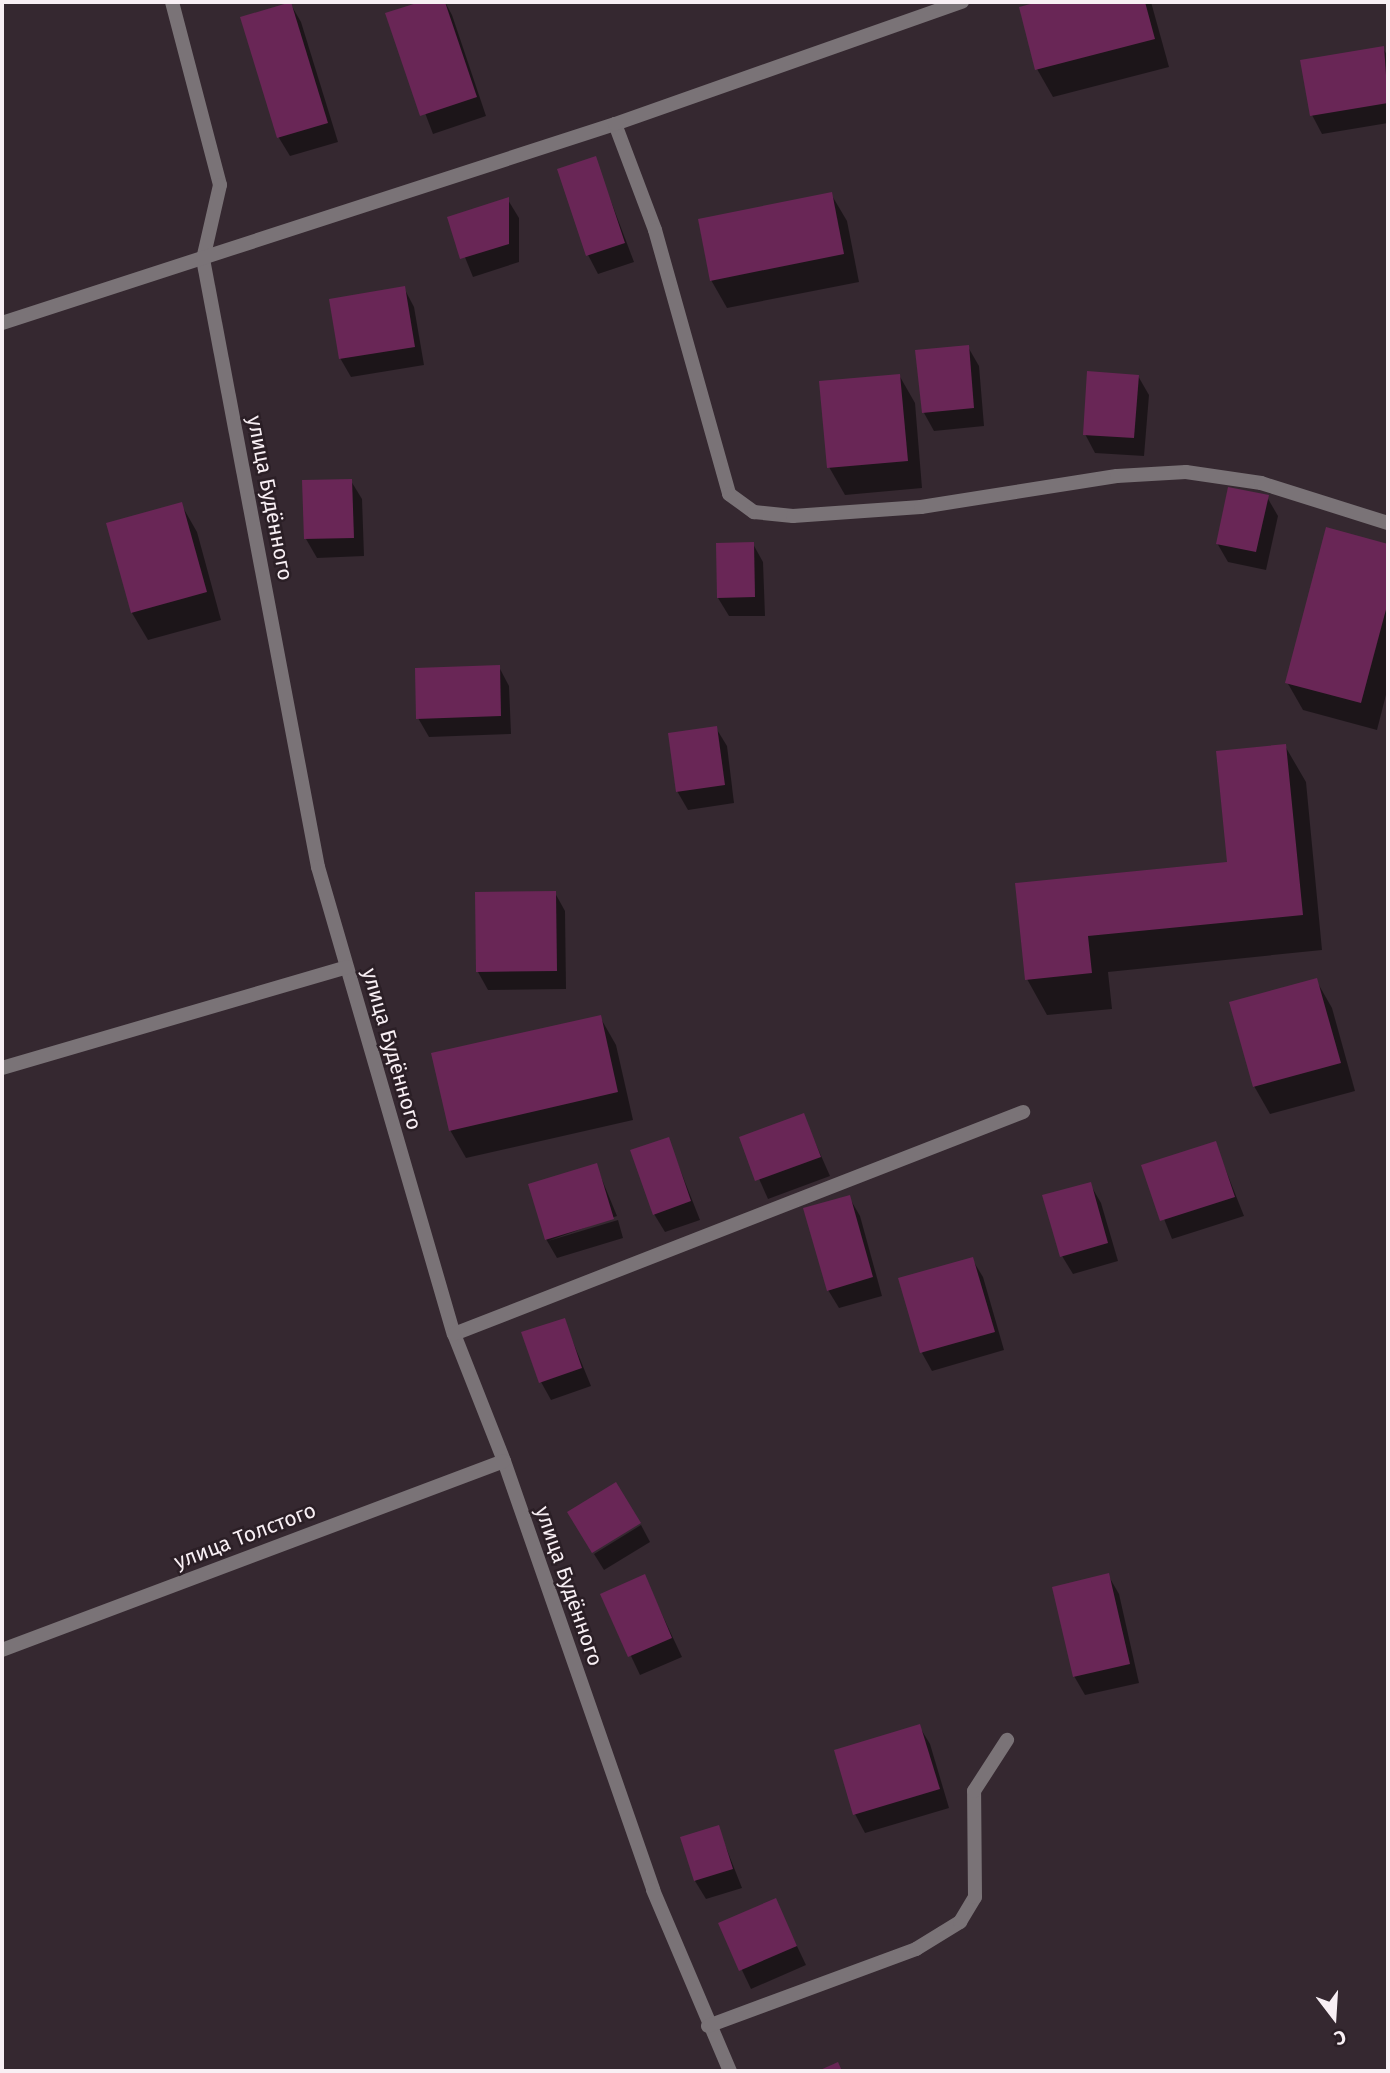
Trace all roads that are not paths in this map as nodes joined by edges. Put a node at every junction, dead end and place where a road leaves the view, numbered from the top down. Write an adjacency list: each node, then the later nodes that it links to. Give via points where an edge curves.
1 (172, 2): 4 (street, улица Будённого, via 220,185)
2 (962, 2): 3 (street)
3 (615, 124): 4 (street); 6 (street, via 655,230 729,494 754,512 793,516 920,507 1117,476 1186,472 1261,483)
4 (204, 259): 5 (street); 7 (street, улица Будённого, via 318,867)
5 (2, 323)
6 (1388, 523)
7 (347, 967): 8 (street); 10 (street, улица Будённого)
8 (2, 1068)
9 (1023, 1112): 10 (street)
10 (454, 1334): 11 (street, улица Будённого)
11 (504, 1461): 12 (street, улица Толстого); 14 (street, улица Будённого, via 653,1891)
12 (2, 1650)
13 (1007, 1740): 14 (street, via 974,1791 975,1897 960,1922 916,1949)
14 (708, 2026): 15 (street, улица Будённого)
15 (730, 2071)

